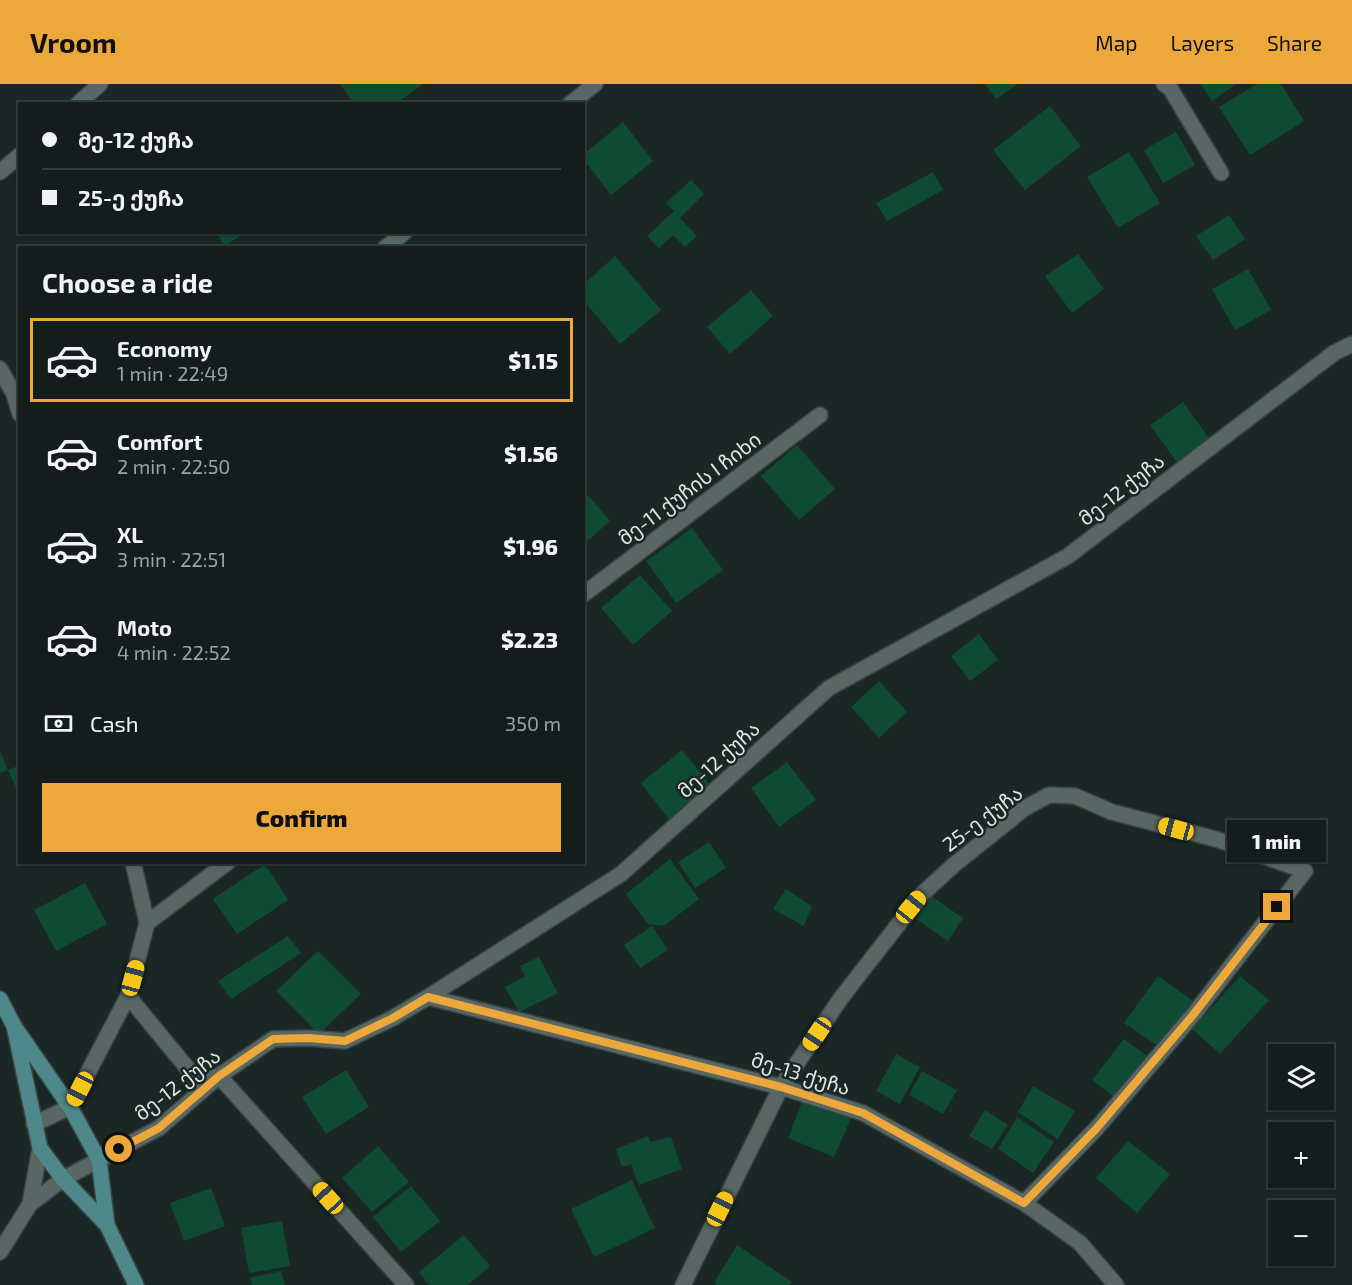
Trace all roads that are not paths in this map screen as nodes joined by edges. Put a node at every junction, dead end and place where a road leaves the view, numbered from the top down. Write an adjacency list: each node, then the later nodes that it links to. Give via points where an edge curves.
1 (100, 84): 4 (street)
2 (595, 84): 5 (street)
3 (1164, 84): 8 (street)
4 (80, 102)
5 (572, 102)
6 (18, 157): 7 (street)
7 (0, 172)
8 (1221, 173)
9 (403, 234): 10 (street)
10 (388, 246)
11 (1352, 344): 20 (street, მე-12 ქუჩა, via 1325,360 1068,556 829,688 621,874)
12 (0, 369): 13 (street)
13 (18, 407)
14 (820, 415): 15 (street, მე-11 ქუჩის I ჩიხი)
15 (585, 593)
16 (133, 864): 18 (street)
17 (225, 864): 18 (street)
18 (147, 923): 19 (street)
19 (128, 996): 23 (street, via 197,1080); 25 (street)
20 (428, 997): 23 (street, მე-12 ქუჩა, via 345,1041 273,1039); 24 (street, მე-13 ქუჩა)
21 (0, 999): 22 (main road)
22 (14, 1026): 25 (main road); 26 (main road)
23 (219, 1076): 28 (street, მე-12 ქუჩა, via 159,1128); 35 (street)
24 (781, 1087): 30 (street, მე-13 ქუჩა, via 863,1113); 30 (street, 25-ე ქუჩა, via 841,998 922,894 1025,808 1049,795 1075,796 1112,812 1219,840 1305,871 1193,1015 1096,1129); 36 (street, 25-ე ქუჩა)
25 (70, 1107): 26 (street); 28 (main road)
26 (34, 1124): 27 (main road)
27 (40, 1148): 29 (main road); 31 (street)
28 (99, 1160): 29 (street, მე-12 ქუჩა); 32 (main road)
29 (63, 1179): 31 (street, მე-12 ქუჩა); 32 (main road)
30 (1024, 1203): 37 (street, მე-13 ქუჩა, via 1080,1243)
31 (30, 1204): 33 (street)
32 (107, 1225): 34 (main road)
33 (0, 1252)
34 (136, 1285)
35 (406, 1285)
36 (683, 1285)
37 (1116, 1285)

